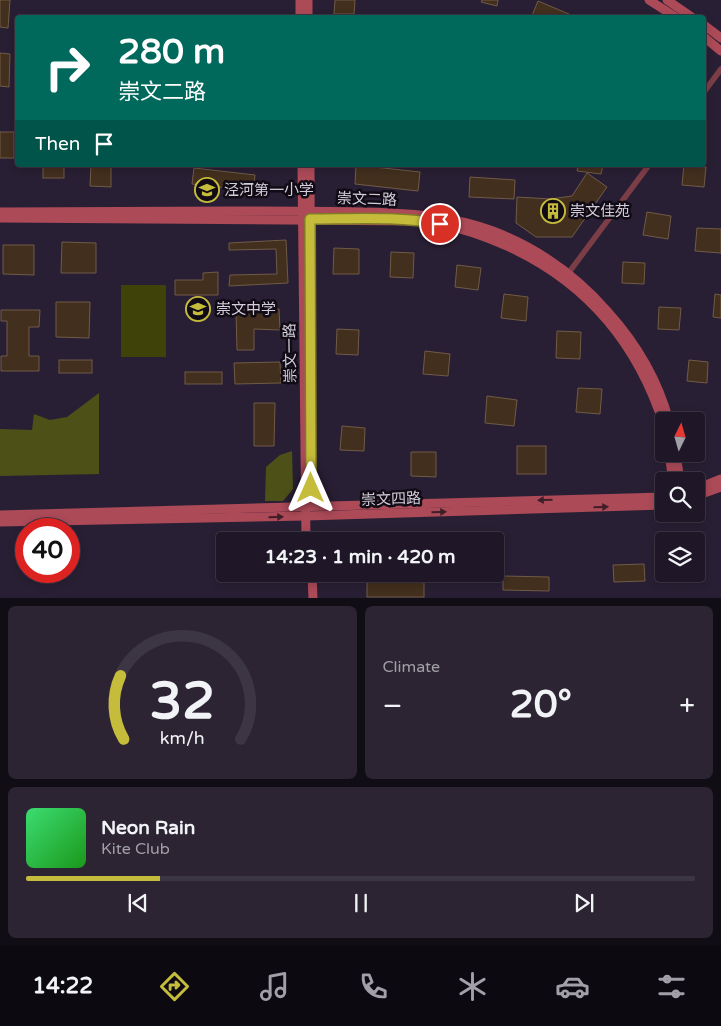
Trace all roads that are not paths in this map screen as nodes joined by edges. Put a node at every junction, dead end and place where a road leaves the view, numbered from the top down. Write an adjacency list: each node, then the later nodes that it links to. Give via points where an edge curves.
1 (300, 0): 5 (street)
2 (308, 0): 6 (street)
3 (649, 0): 7 (street)
4 (667, 0): 8 (street)
5 (300, 15)
6 (308, 15)
7 (672, 15)
8 (689, 15)
9 (706, 27): 10 (street)
10 (721, 38)
11 (706, 39): 12 (street)
12 (721, 52)
13 (721, 69): 14 (street)
14 (706, 89)
15 (302, 167): 19 (street, 崇文一路)
16 (310, 167): 19 (street, 崇文一路)
17 (647, 167): 21 (street)
18 (0, 212): 19 (street, 崇文二路)
19 (306, 215): 20 (street, 崇文二路); 21 (street, 崇文二路, via 423,221 457,227 490,238); 30 (street, 崇文一路)
20 (0, 218)
21 (566, 275): 22 (street, 崇文二路, via 619,336 648,382); 23 (street, 崇文二路, via 599,302 632,342 650,371)
22 (659, 412)
23 (666, 412)
24 (721, 479): 25 (street)
25 (705, 485)
26 (721, 486): 27 (street)
27 (705, 492)
28 (655, 497): 30 (street, 崇文四路, one-way to 30)
29 (655, 505): 30 (street, 崇文四路, one-way to 29)
30 (308, 512): 31 (street, 崇文四路); 32 (street, 崇文四路, one-way to 30); 33 (street, 崇文一路); 34 (street, 崇文一路)
31 (0, 515)
32 (0, 522)
33 (307, 532)
34 (311, 532)
35 (306, 582): 37 (street)
36 (312, 582): 38 (street)
37 (307, 598)
38 (313, 598)

